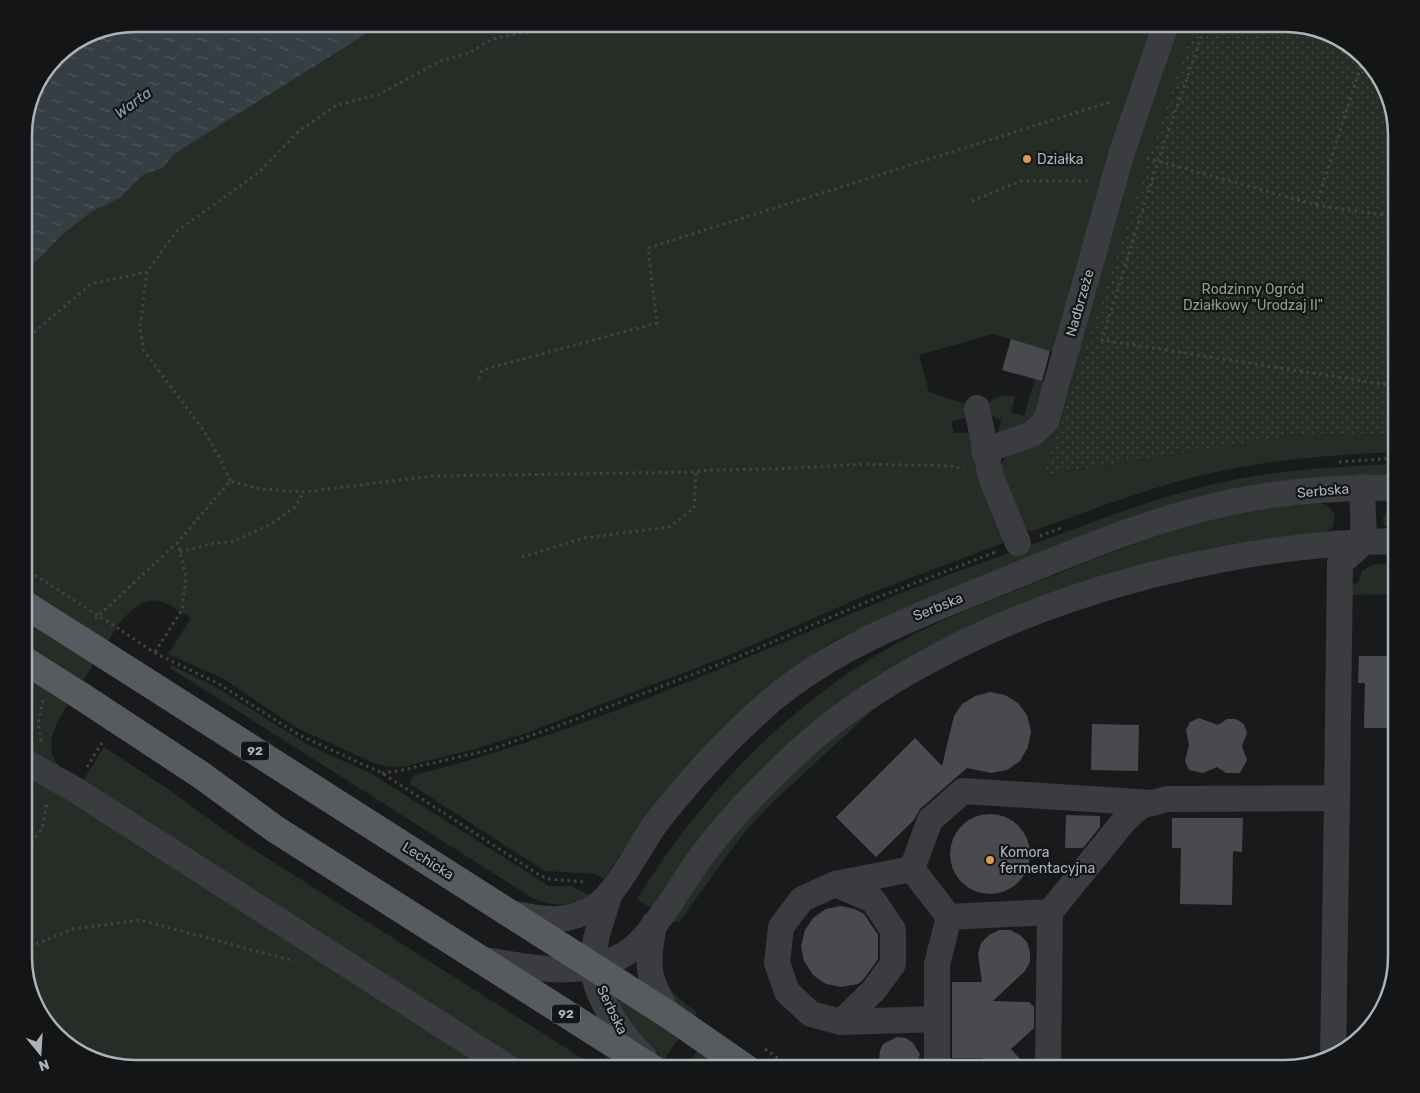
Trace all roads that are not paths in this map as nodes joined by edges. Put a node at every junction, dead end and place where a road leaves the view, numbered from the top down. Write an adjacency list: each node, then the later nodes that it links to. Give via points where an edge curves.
1 (1163, 32): 3 (street, Nadbrzeże, via 1137,103 1046,421 1032,434)
2 (977, 408): 3 (street)
3 (984, 451): 8 (street)
4 (1362, 488): 5 (street, Serbska); 7 (street, Serbska); 16 (street, Serbska, via 1260,497 1162,520 924,613 829,657 772,700 703,767)
5 (1388, 488)
6 (1388, 541): 7 (street, Serbska)
7 (1364, 542): 12 (street, via 1340,563); 20 (street, Serbska, via 1259,552 1120,583 985,634 902,675 840,716 781,767 701,856)
8 (1018, 544)
9 (33, 610): 18 (main road, Lechicka / 92, bridge)
10 (33, 666): 21 (main road, 92, bridge, via 201,775 275,829)
11 (33, 766): 27 (street)
12 (1337, 798): 13 (street, via 1167,799); 26 (street)
13 (1153, 803): 14 (street, via 963,791 930,820); 17 (street, via 1140,806 1124,821)
14 (912, 869): 15 (street); 19 (street)
15 (835, 884): 25 (street, via 873,900 893,930 894,964 874,990); 25 (street, via 802,899 781,927 777,963 787,992 811,1014)
16 (601, 889): 18 (street, Serbska, via 597,905 559,920); 22 (street, Serbska)
17 (1050, 912): 19 (street); 32 (street)
18 (511, 913): 22 (main road, Lechicka / 92)
19 (949, 918): 24 (street, via 937,964)
20 (655, 923): 22 (street, Serbska, via 628,952); 23 (street, Serbska, via 649,949 649,968 654,990)
21 (479, 959): 22 (street, Serbska, via 550,970); 28 (main road, 92)
22 (593, 967): 23 (main road, Lechicka / 92); 29 (street, Serbska, via 601,994 620,1032)
23 (669, 1015): 30 (main road, Lechicka / 92)
24 (937, 1019): 25 (street); 31 (street)
25 (841, 1022)
26 (1333, 1048)
27 (496, 1060)
28 (639, 1060)
29 (649, 1060)
30 (734, 1060)
31 (937, 1060)
32 (1048, 1060)

